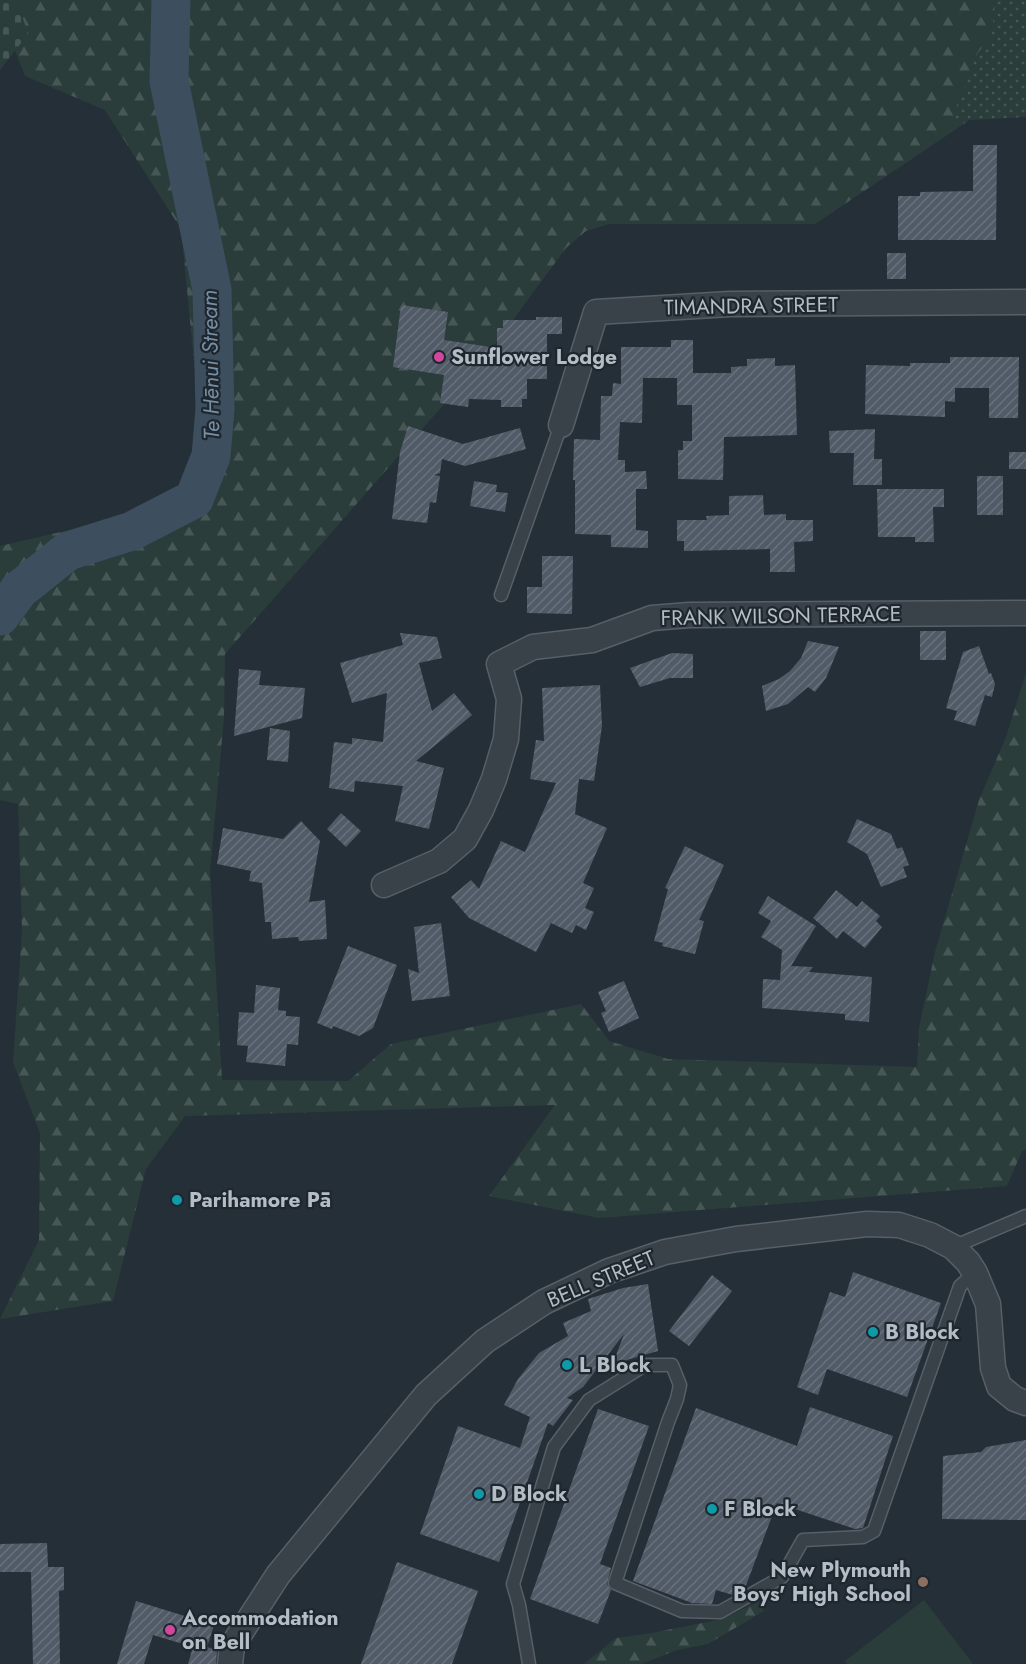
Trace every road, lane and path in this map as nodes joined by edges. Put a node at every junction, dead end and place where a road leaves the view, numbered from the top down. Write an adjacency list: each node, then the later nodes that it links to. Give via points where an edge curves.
1 (1026, 302): 2 (street, TIMANDRA STREET, via 730,304 596,312)
2 (561, 425): 3 (lane)
3 (501, 595)
4 (1026, 613): 5 (street, FRANK WILSON TERRACE, via 689,615 651,618 592,640 533,647 499,664 509,699 506,740 494,779 465,839 439,861)
5 (384, 885)
6 (1026, 1216): 7 (lane)
7 (953, 1247): 8 (street, BELL STREET); 10 (street, BELL STREET, via 899,1225 867,1224 736,1239 665,1252 609,1271 544,1302 485,1341 426,1395 278,1575 232,1646)
8 (975, 1273): 9 (street, BELL STREET, via 988,1304 993,1368 999,1386); 11 (lane, via 960,1286 874,1532 863,1537 802,1540 782,1577 720,1612 682,1611 615,1583 678,1399 680,1385 672,1365 645,1365 589,1400 554,1447 513,1584)
9 (1026, 1403)
10 (230, 1664)
11 (529, 1664)

